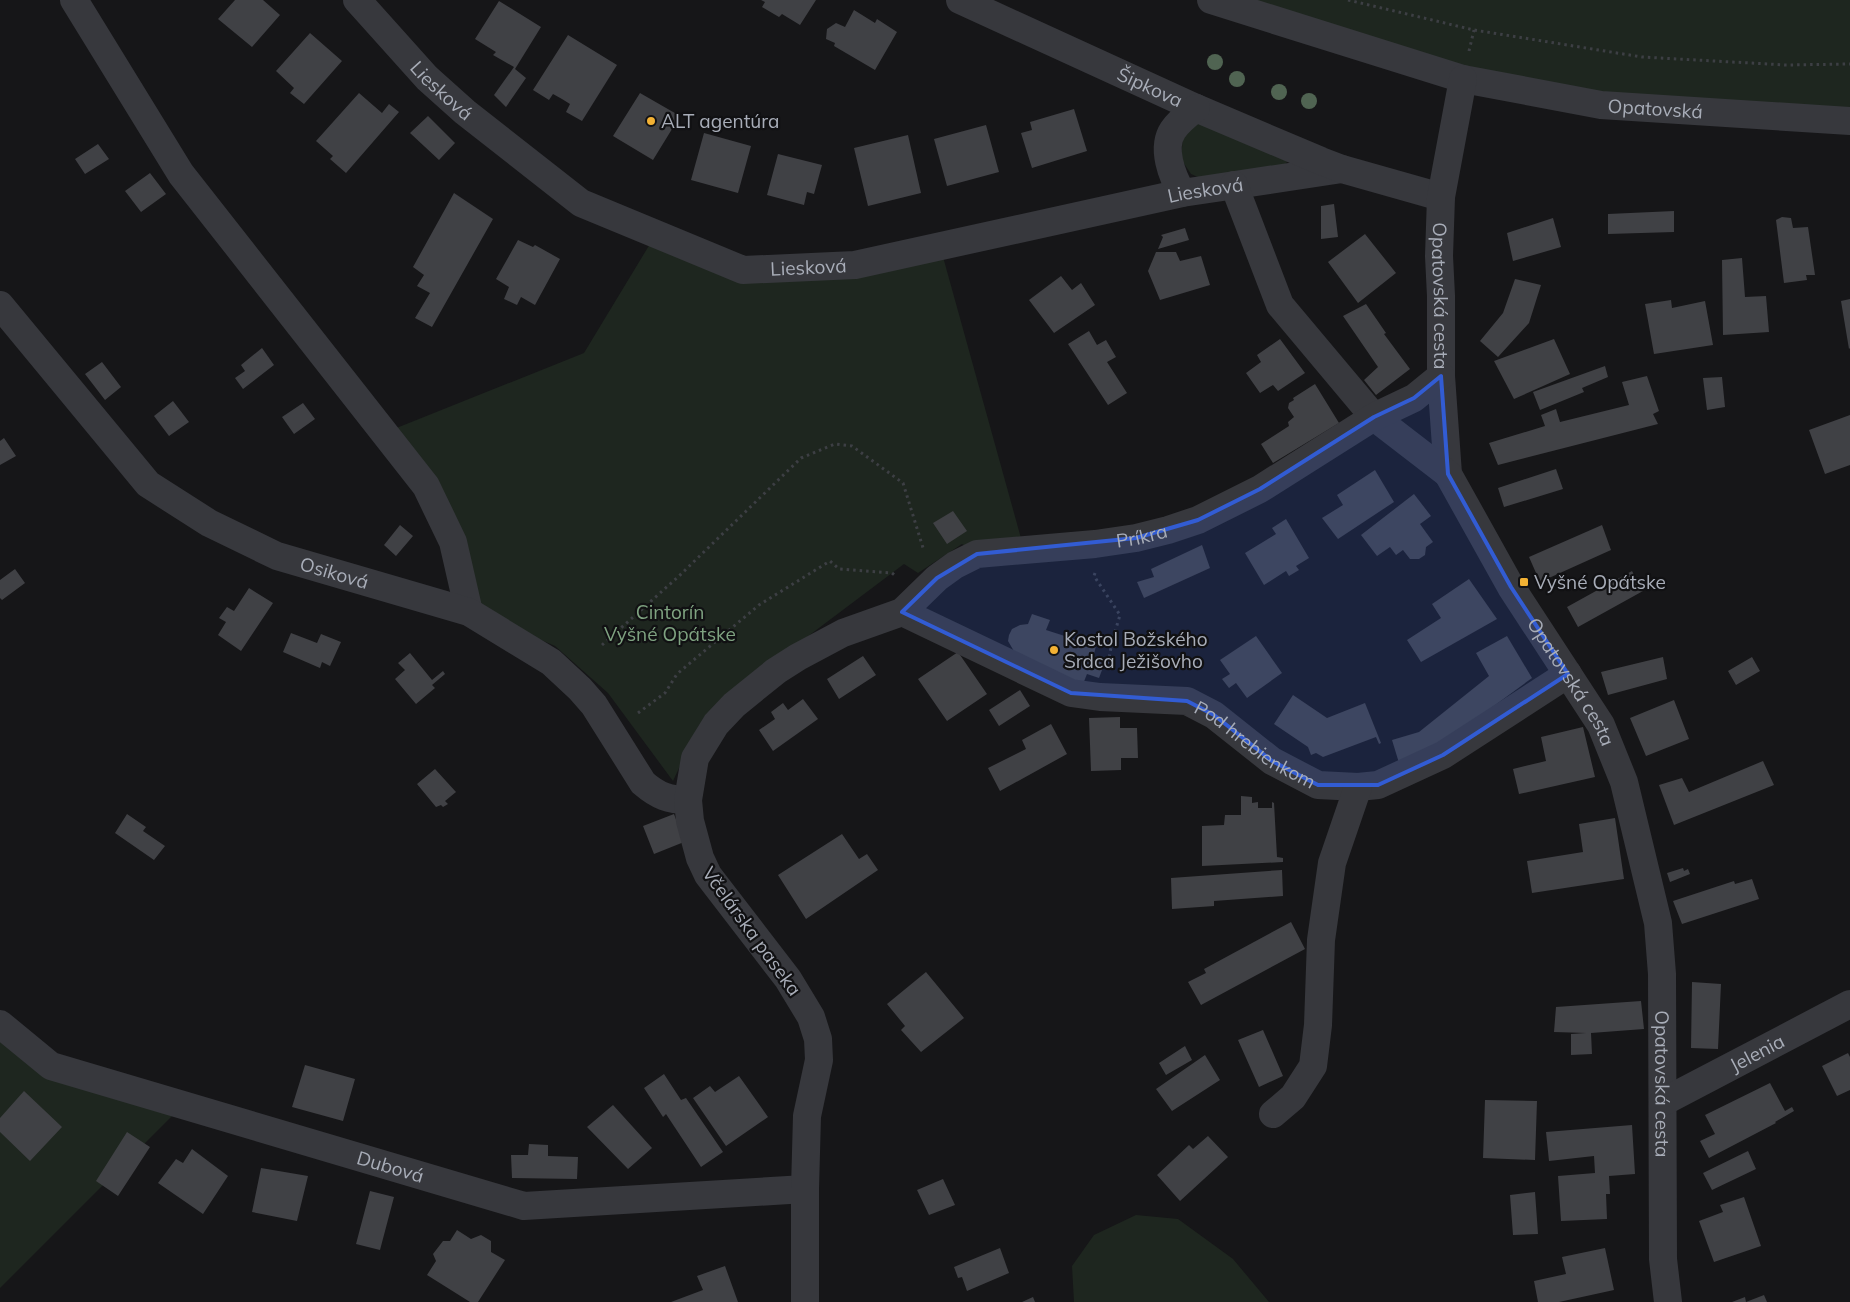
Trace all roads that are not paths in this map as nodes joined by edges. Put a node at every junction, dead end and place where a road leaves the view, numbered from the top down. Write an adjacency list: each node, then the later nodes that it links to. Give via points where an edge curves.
1 (74, 0): 16 (street, via 180,174 426,486 452,542)
2 (357, 0): 10 (street, Liesková, via 427,78 465,112 582,203 744,270 855,265)
3 (960, 0): 6 (street, Šipkova)
4 (1211, 0): 5 (street, Opatovská)
5 (1463, 79): 7 (street, Opatovská, via 1602,105); 11 (street, Opatovská cesta)
6 (1196, 108): 8 (street, Šipkova); 10 (street, via 1172,131 1168,150 1170,169)
7 (1850, 121)
8 (1342, 169): 9 (street, Liesková); 11 (street, Šipkova)
9 (1234, 186): 10 (street, Liesková); 14 (street, via 1280,305)
10 (1182, 193)
11 (1441, 197): 13 (street, Opatovská cesta)
12 (0, 305): 16 (street, Osiková, via 148,484 208,523 277,556)
13 (1441, 376): 14 (street, Príkra, via 1414,398); 15 (street, Opatovská cesta)
14 (1374, 417): 15 (street); 17 (street, Príkra, via 1260,489 1198,520 1113,542 977,554 937,578)
15 (1448, 474): 18 (street, Opatovská cesta, via 1511,587)
16 (469, 612): 20 (street, Osiková, via 551,662 580,689 643,783 666,799)
17 (902, 612): 19 (street, Pod hrebienkom, via 1071,693 1187,701 1214,715 1272,761 1318,785); 20 (street, Včelárska paseka, via 843,634 798,656 734,705 716,724 695,758)
18 (1568, 674): 19 (street, Pod hrebienkom, via 1443,755 1378,785); 23 (street, Opatovská cesta, via 1601,725 1624,782 1658,923 1662,974)
19 (1358, 787): 24 (street, via 1332,863 1321,940 1318,1025 1312,1066 1293,1097)
20 (688, 800): 25 (street, Včelárska paseka, via 694,840 708,875 788,979 812,1016 819,1060 808,1116)
21 (1850, 1004): 23 (street, Jelenia)
22 (0, 1024): 25 (street, Dubová, via 51,1066 524,1206)
23 (1663, 1102): 27 (street, Opatovská cesta, via 1662,1258)
24 (1273, 1114)
25 (805, 1189): 26 (street, Včelárska paseka)
26 (805, 1302)
27 (1668, 1302)

